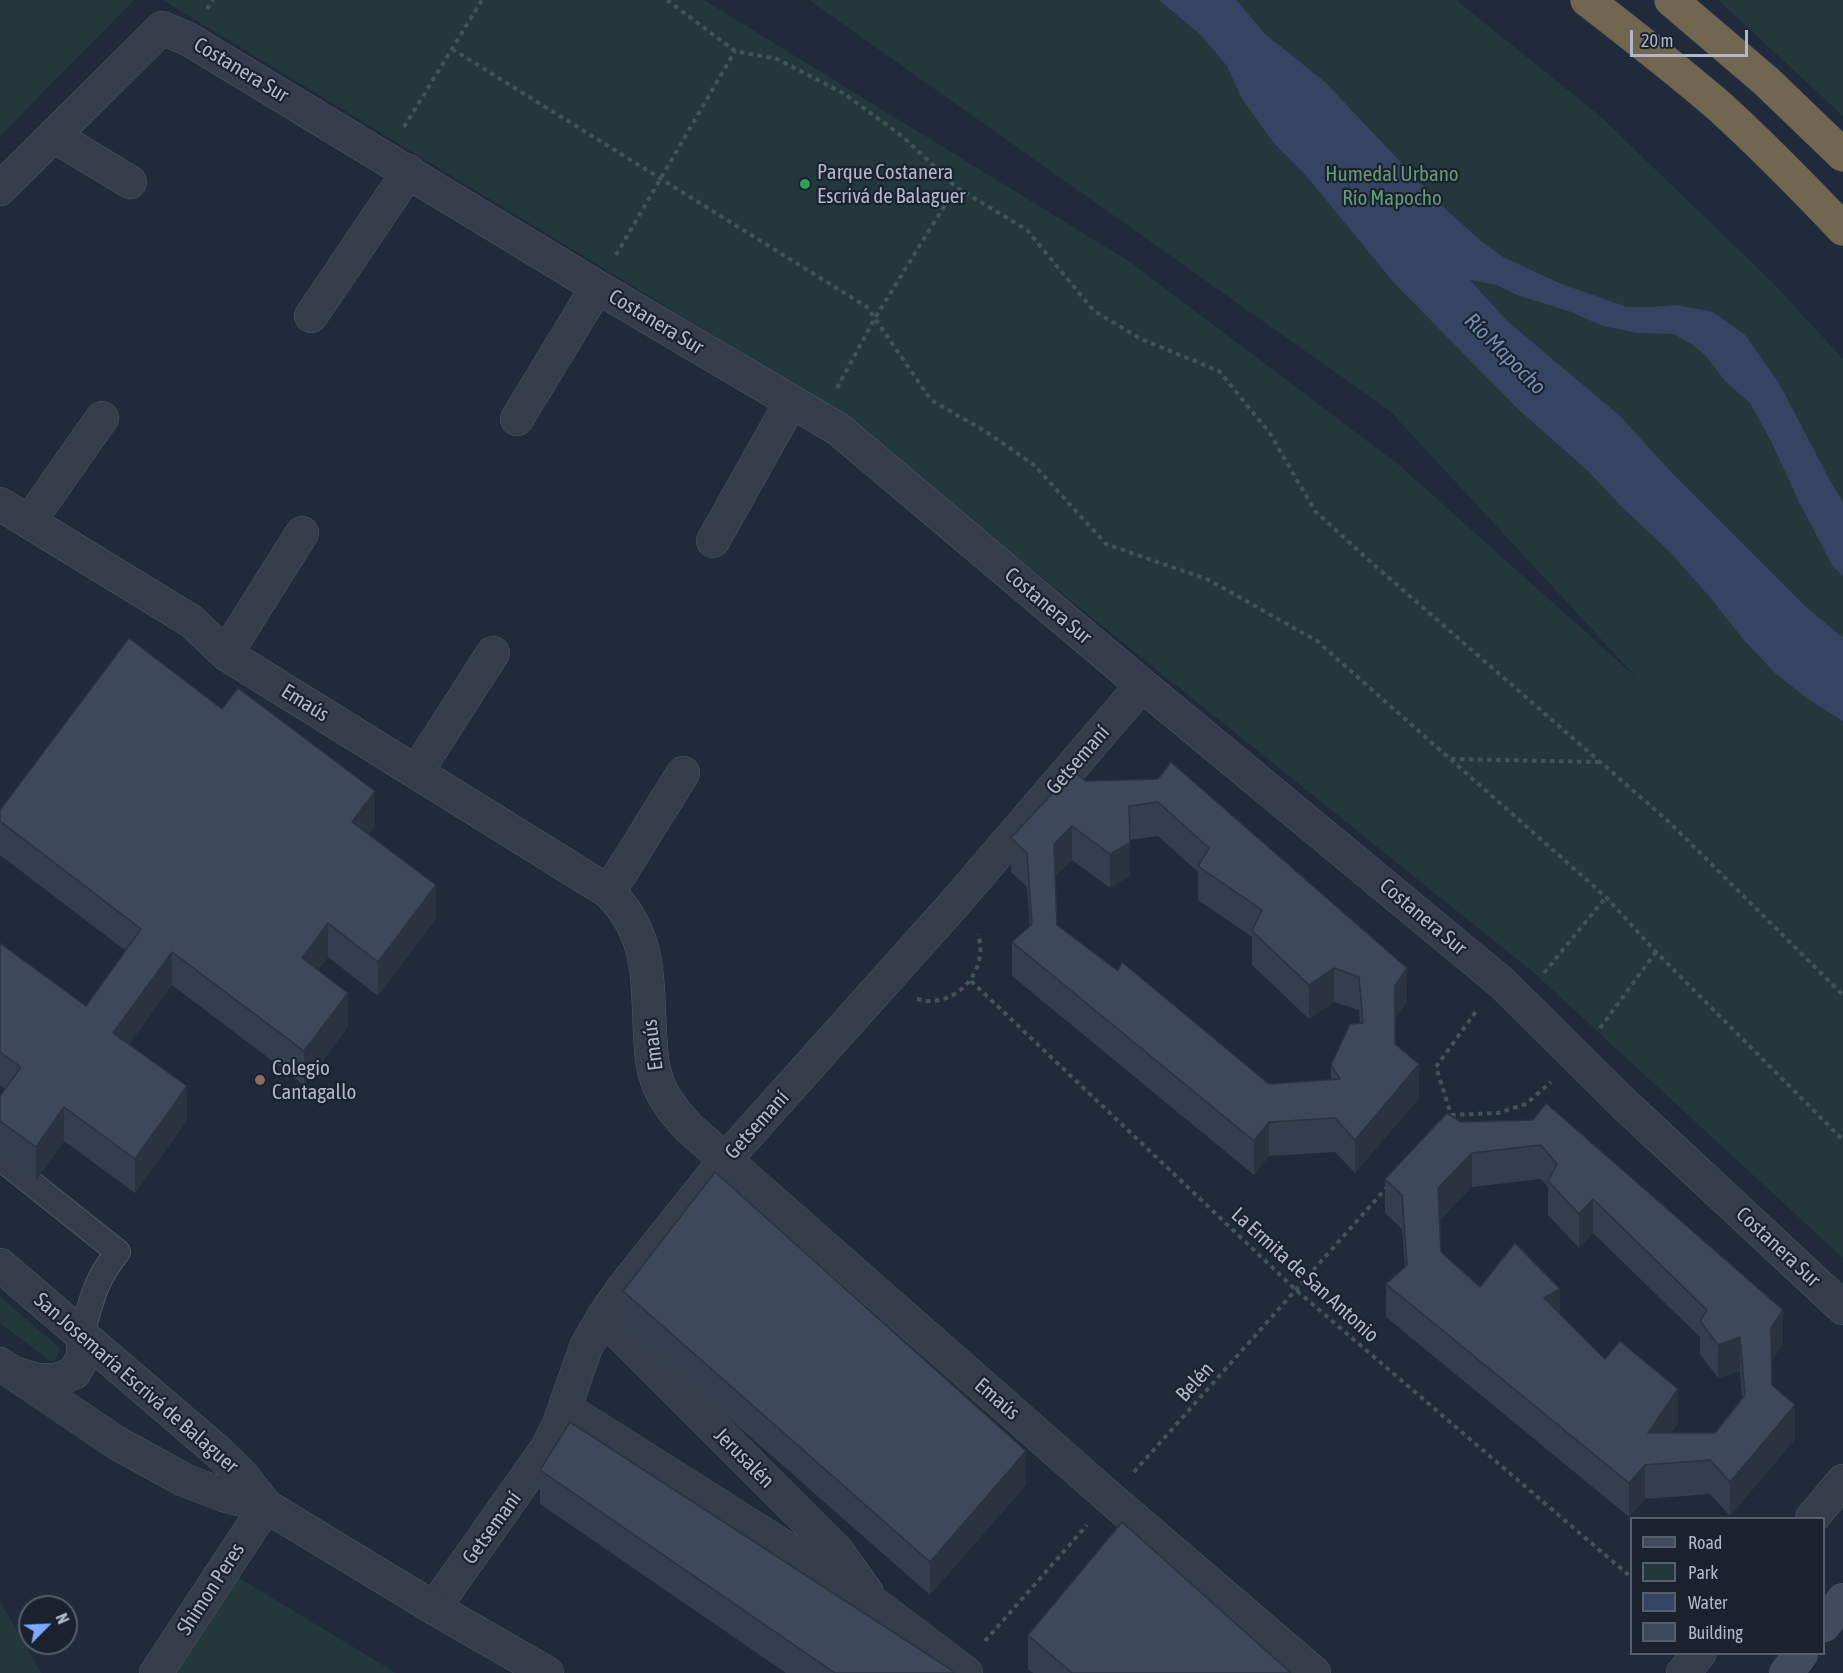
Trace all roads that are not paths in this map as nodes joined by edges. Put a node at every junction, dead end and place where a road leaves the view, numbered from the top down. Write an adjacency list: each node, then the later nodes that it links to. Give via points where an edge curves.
1 (1587, 0): 8 (highway, via 1719,107)
2 (1671, 0): 4 (highway, via 1766,81)
3 (54, 136): 5 (street, Costanera Sur, via 162,28 188,39); 6 (street); 7 (street)
4 (1843, 156)
5 (397, 164): 9 (street, Costanera Sur); 10 (street)
6 (130, 182)
7 (0, 189)
8 (1843, 229)
9 (597, 286): 11 (street, Costanera Sur); 13 (street)
10 (311, 316)
11 (791, 402): 17 (street); 20 (street, Costanera Sur, via 838,429)
12 (102, 418): 15 (street)
13 (517, 419)
14 (0, 504): 15 (street, Emaús)
15 (29, 522): 19 (street, Emaús, via 191,621)
16 (302, 533): 19 (street)
17 (712, 541)
18 (493, 653): 21 (street)
19 (226, 654): 21 (street, Emaús)
20 (1142, 685): 25 (street, Getsemaní, via 955,903); 27 (street, Costanera Sur, via 1512,992 1622,1102)
21 (417, 771): 23 (street, Emaús)
22 (683, 773): 23 (street)
23 (609, 892): 25 (street, Emaús, via 628,915 642,946 652,1054 662,1093 673,1111)
24 (0, 1158): 29 (lane, via 118,1251 94,1289)
25 (725, 1160): 28 (street, Getsemaní); 44 (street, Emaús)
26 (0, 1265): 29 (street, San Josemaría Escrivá de Balaguer)
27 (1843, 1308)
28 (603, 1317): 31 (street, Getsemaní, via 586,1347); 36 (street, Jerusalén, via 837,1551)
29 (82, 1334): 30 (street, via 84,1355 74,1373 56,1380 37,1380); 33 (street, San Josemaría Escrivá de Balaguer, via 217,1450)
30 (6, 1368): 33 (street, San Josemaría Escrivá de Balaguer, via 117,1443 184,1480)
31 (565, 1408): 36 (street, Jerusalén); 37 (street, Getsemaní, via 547,1448)
32 (1843, 1481): 34 (street)
33 (266, 1506): 37 (street, San Josemaría Escrivá de Balaguer); 42 (street, Shimon Peres)
34 (1813, 1517)
35 (1843, 1600): 38 (main road)
36 (876, 1605): 41 (street, Jerusalén)
37 (434, 1608): 43 (street, San Josemaría Escrivá de Balaguer)
38 (1825, 1624)
39 (1697, 1655): 45 (street)
40 (1800, 1655): 46 (main road)
41 (963, 1671)
42 (156, 1673)
43 (547, 1673)
44 (1314, 1673)
45 (1683, 1673)
46 (1786, 1673)

